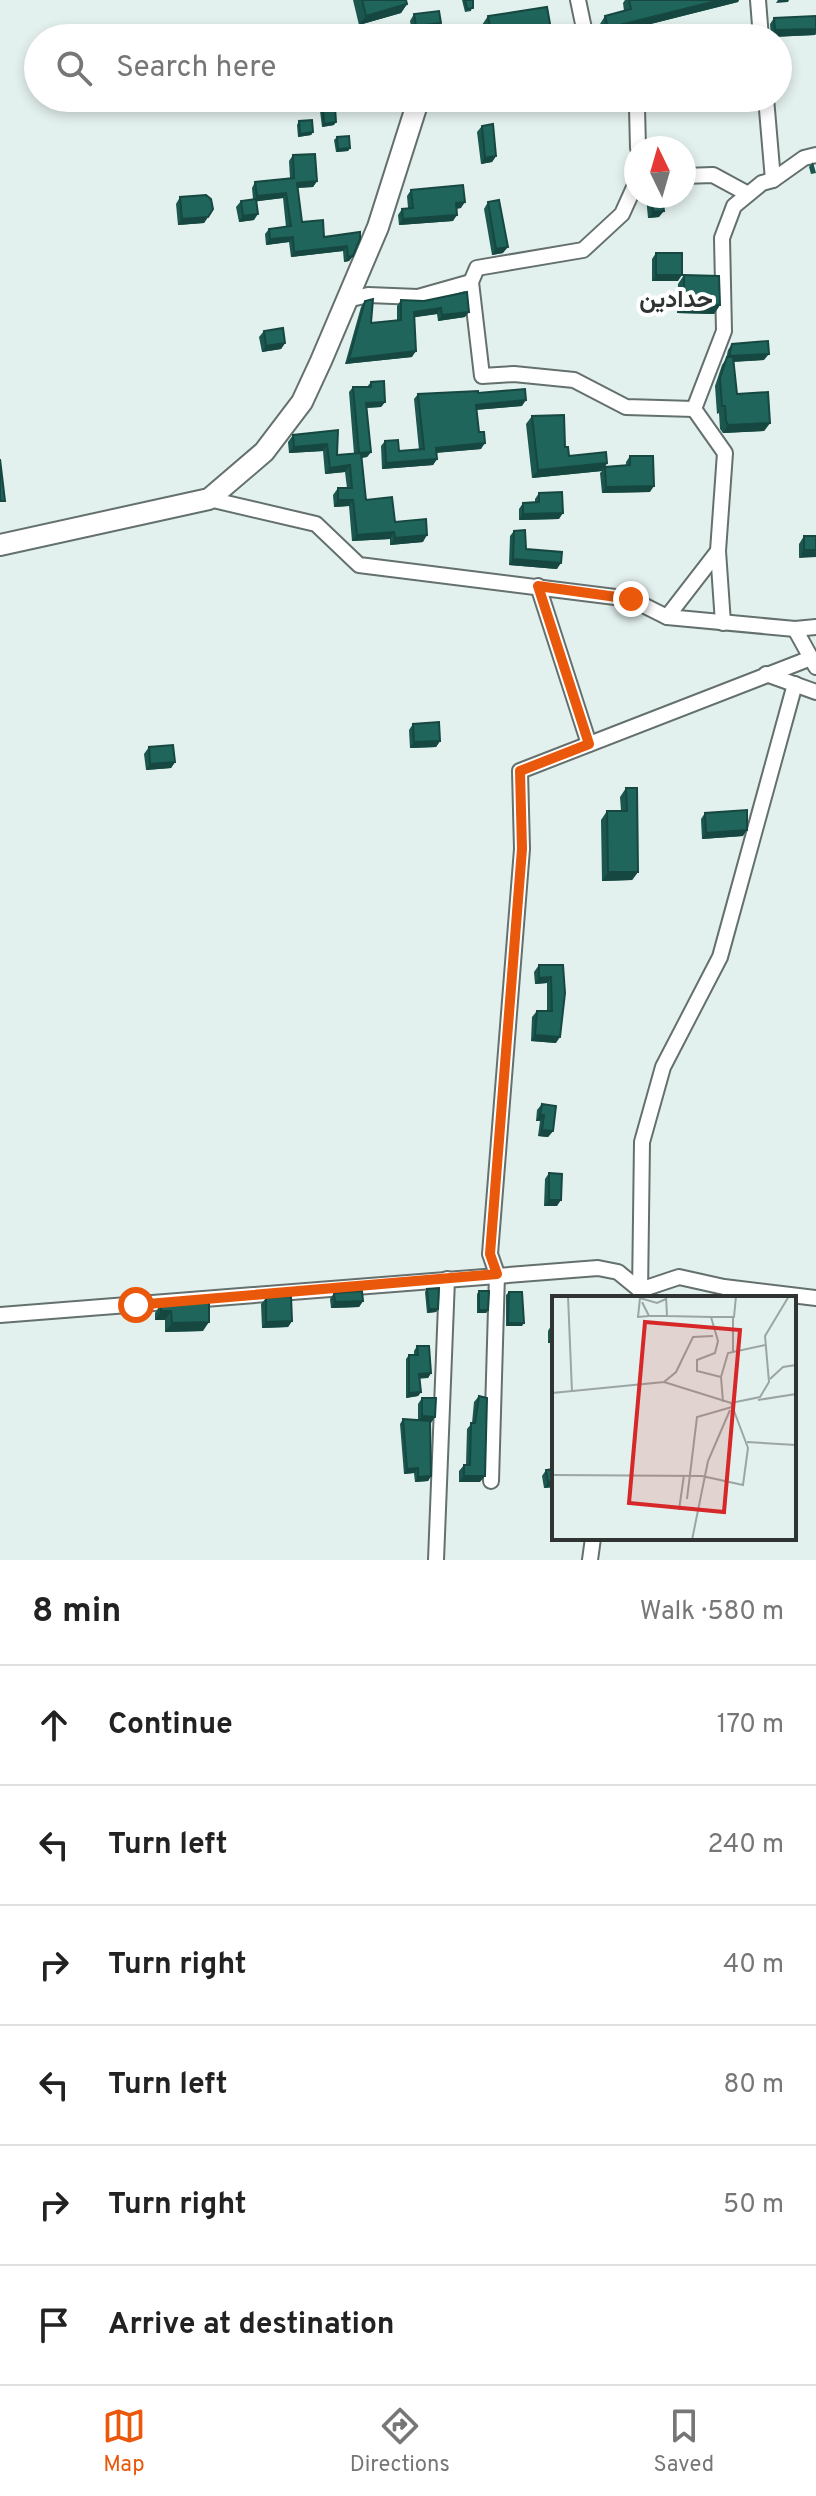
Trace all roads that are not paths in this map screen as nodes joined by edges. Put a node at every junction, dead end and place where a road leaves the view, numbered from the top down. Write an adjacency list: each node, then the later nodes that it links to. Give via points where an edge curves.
1 (578, 0): 3 (street)
2 (758, 0): 4 (street)
3 (583, 24)
4 (760, 24)
5 (415, 112): 15 (street, via 378,227)
6 (637, 112): 8 (street)
7 (767, 112): 11 (street)
8 (638, 136)
9 (816, 155): 11 (street)
10 (696, 176): 12 (street, via 713,175)
11 (773, 180): 12 (street)
12 (748, 194): 16 (street, via 734,206 722,238 724,331)
13 (625, 208): 14 (street, via 583,250 477,268)
14 (471, 282): 15 (street, via 418,297 368,295); 16 (street, via 482,376 574,380 626,407)
15 (347, 300): 17 (street, via 302,402 264,452)
16 (694, 409): 19 (street, via 725,453)
17 (209, 499): 18 (street); 20 (street, via 316,524 359,565)
18 (0, 545)
19 (718, 551): 21 (street); 22 (street)
20 (538, 586): 21 (street, via 631,599); 29 (street)
21 (667, 617): 22 (street)
22 (723, 623): 24 (street)
23 (816, 627): 24 (street)
24 (795, 629): 25 (street)
25 (814, 662): 26 (street)
26 (766, 674): 27 (street); 29 (street)
27 (795, 684): 28 (street); 32 (street, via 720,957 663,1067 642,1142)
28 (816, 692)
29 (589, 744): 30 (street, via 520,771 522,849 490,1254)
30 (497, 1274): 31 (street); 32 (street, via 598,1268 618,1272); 35 (street)
31 (447, 1279): 34 (street); 37 (street)
32 (640, 1294): 33 (street, via 679,1277)
33 (816, 1298)
34 (0, 1315)
35 (491, 1481)
36 (593, 1540): 38 (street)
37 (436, 1560)
38 (590, 1560)

